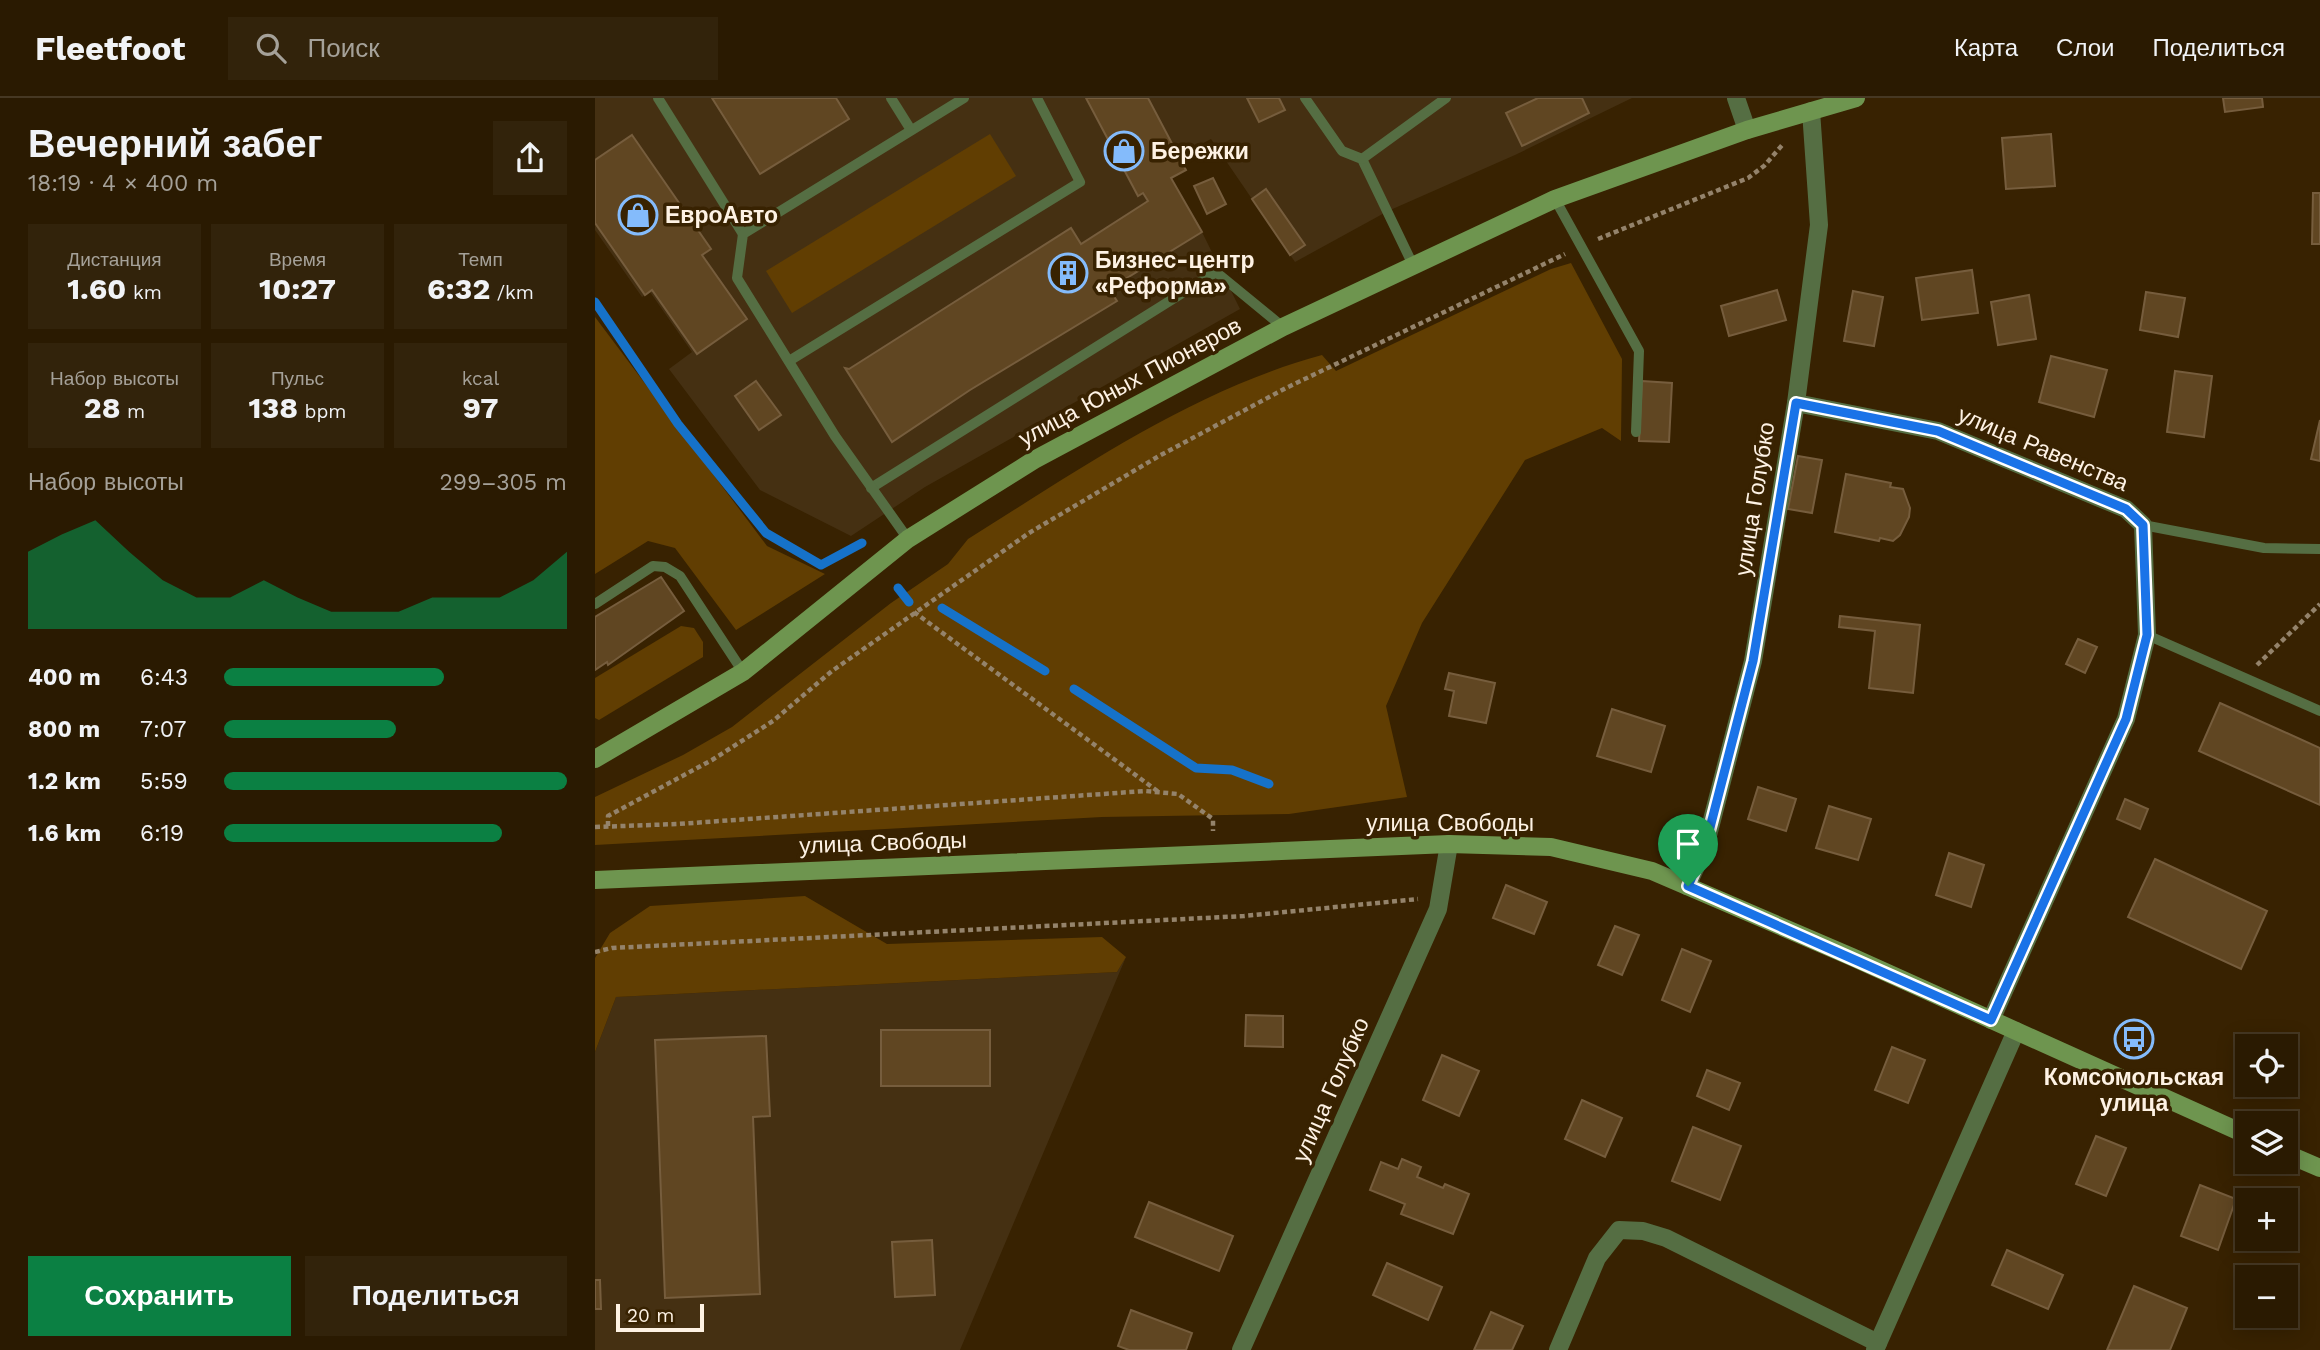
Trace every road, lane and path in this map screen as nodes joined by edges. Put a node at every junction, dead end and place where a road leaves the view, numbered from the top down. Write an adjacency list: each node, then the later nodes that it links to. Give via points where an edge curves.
1 (658, 98): 14 (lane)
2 (891, 98): 11 (lane)
3 (964, 98): 11 (lane)
4 (1037, 98): 18 (lane, via 1080,182)
5 (1305, 98): 12 (lane, via 1342,151)
6 (1446, 98): 12 (lane)
7 (1736, 98): 10 (street)
8 (1856, 98): 9 (main road, улица Юных Пионеров)
9 (1811, 111): 10 (main road, улица Юных Пионеров); 15 (path, via 1748,178); 19 (street, улица Голубко, via 1819,225)
10 (1748, 130): 13 (main road, улица Юных Пионеров)
11 (911, 131): 14 (lane)
12 (1362, 159): 16 (lane)
13 (1555, 199): 15 (lane); 16 (main road, улица Юных Пионеров)
14 (743, 234): 18 (lane, via 737,278)
15 (1581, 246): 20 (lane, via 1639,351); 27 (path, via 1286,388 1159,456 1029,533)
16 (1413, 265): 17 (main road, улица Юных Пионеров)
17 (1283, 327): 21 (lane, via 1216,272); 23 (main road, улица Юных Пионеров, via 1034,460)
18 (789, 361): 21 (lane)
19 (1796, 403): 22 (street, улица Равенства, via 1938,431 2126,509); 39 (street, улица Голубко, via 1753,661 1705,847)
20 (1636, 432)
21 (871, 488): 23 (lane)
22 (2143, 525): 24 (lane, via 2264,548); 28 (street)
23 (908, 539): 29 (main road, улица Юных Пионеров)
24 (2320, 549)
25 (595, 604): 29 (lane, via 653,566 665,567 680,576)
26 (2320, 604): 30 (path)
27 (914, 612): 33 (path); 35 (path, via 773,721 608,816)
28 (2147, 635): 30 (lane); 42 (street, via 2126,719)
29 (744, 672): 32 (main road, улица Юных Пионеров)
30 (2244, 678): 31 (lane)
31 (2320, 710)
32 (595, 758)
33 (1160, 793): 35 (path); 37 (path, via 1178,794 1213,819)
34 (595, 827): 35 (path)
35 (608, 827)
36 (1449, 844): 37 (main road, улица Свободы); 39 (main road, улица Свободы, via 1551,847 1653,871); 40 (street, улица Голубко)
37 (1214, 854): 38 (main road, улица Свободы)
38 (595, 880)
39 (1688, 886): 42 (main road, улица Свободы)
40 (1440, 897): 41 (path, via 1244,916); 48 (street, улица Голубко)
41 (595, 952)
42 (1991, 1020): 43 (main road, улица Свободы)
43 (2016, 1031): 44 (main road, улица Свободы); 47 (street)
44 (2235, 1130)
45 (2298, 1159): 46 (main road)
46 (2320, 1168)
47 (1876, 1347): 49 (street, via 1666,1238 1619,1230 1597,1258)
48 (1241, 1350)
49 (1558, 1350)

